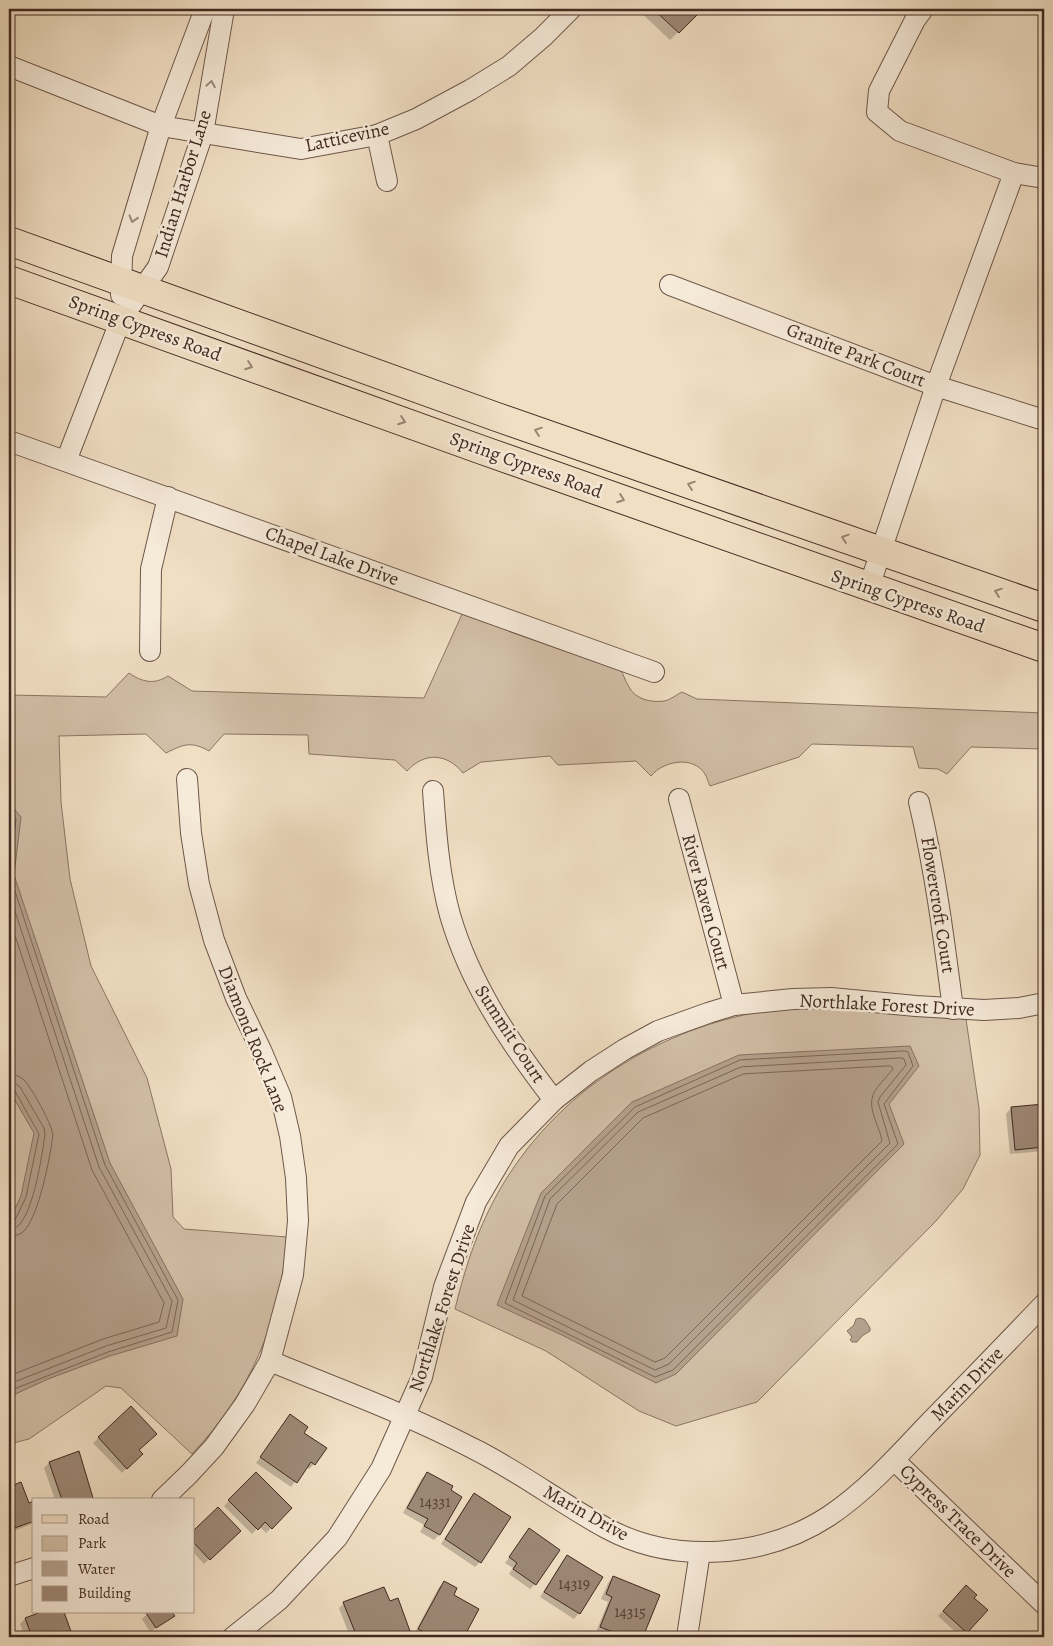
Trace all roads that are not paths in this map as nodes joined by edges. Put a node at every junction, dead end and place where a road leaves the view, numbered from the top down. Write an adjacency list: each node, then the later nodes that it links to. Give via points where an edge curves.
1 (205, 9): 6 (street, Indian Harbor Lane)
2 (224, 9): 7 (street, Indian Harbor Lane, one-way to 2)
3 (571, 9): 8 (street, Latticevine, via 509,66 416,119)
4 (923, 9): 9 (street, via 879,91 877,112 900,131)
5 (9, 66): 6 (street, Latticevine)
6 (161, 126): 7 (street, Latticevine); 14 (street, Indian Harbor Lane, one-way to 14, via 122,256)
7 (202, 133): 8 (street, Latticevine, via 301,149); 14 (street, Indian Harbor Lane, via 158,267)
8 (377, 135): 11 (street)
9 (1014, 173): 10 (street); 17 (street)
10 (1044, 178)
11 (387, 181)
12 (9, 241): 14 (main road, Spring Cypress Road)
13 (9, 280): 16 (main road, Spring Cypress Road)
14 (132, 285): 16 (street, Indian Harbor Lane); 18 (main road, Spring Cypress Road)
15 (670, 285): 17 (street, Granite Park Court)
16 (121, 320): 21 (main road, Spring Cypress Road, one-way to 21); 22 (street, Indian Harbor Lane)
17 (936, 386): 19 (street, Granite Park Court); 24 (street)
18 (494, 416): 21 (main road); 24 (main road, Spring Cypress Road, one-way to 18)
19 (1044, 420)
20 (9, 441): 22 (street, Chapel Lake Drive)
21 (482, 450): 25 (main road, Spring Cypress Road, one-way to 25)
22 (66, 461): 23 (street, Chapel Lake Drive)
23 (168, 497): 28 (street, via 151,568); 29 (street, Chapel Lake Drive)
24 (881, 551): 25 (street); 26 (main road, Spring Cypress Road, one-way to 24)
25 (869, 587): 27 (main road, Spring Cypress Road)
26 (1044, 608)
27 (1044, 648)
28 (150, 651)
29 (654, 672)
30 (187, 779): 39 (street, Diamond Rock Lane, via 199,884 214,940 236,998 281,1097 296,1178 298,1221 293,1275)
31 (432, 791): 37 (street, Summit Court, via 437,846 450,914 473,976 510,1041)
32 (679, 799): 35 (street, River Raven Court)
33 (919, 802): 36 (street, Flowercroft Court, via 939,899)
34 (1044, 1003): 36 (street, Northlake Forest Drive, via 1019,1008)
35 (734, 1005): 36 (street, Northlake Forest Drive, via 831,998); 37 (street, Northlake Forest Drive, via 658,1031 591,1071)
36 (953, 1009)
37 (554, 1100): 40 (street, Northlake Forest Drive, via 509,1146 476,1202 444,1287 422,1377)
38 (1044, 1304): 41 (street, Marin Drive)
39 (270, 1361): 40 (street, Marin Drive); 42 (street, Diamond Rock Lane, via 245,1404 214,1447)
40 (405, 1416): 43 (street, Marin Drive, via 477,1450 607,1528 634,1540); 47 (street, Northlake Forest Drive, via 381,1469 337,1538 279,1600)
41 (894, 1460): 43 (street, Marin Drive, via 847,1504 794,1534 730,1551); 46 (street, Cypress Trace Drive)
42 (164, 1498)
43 (700, 1552): 48 (street)
44 (32, 1569): 45 (street)
45 (9, 1576)
46 (1044, 1604)
47 (233, 1637)
48 (687, 1637)

